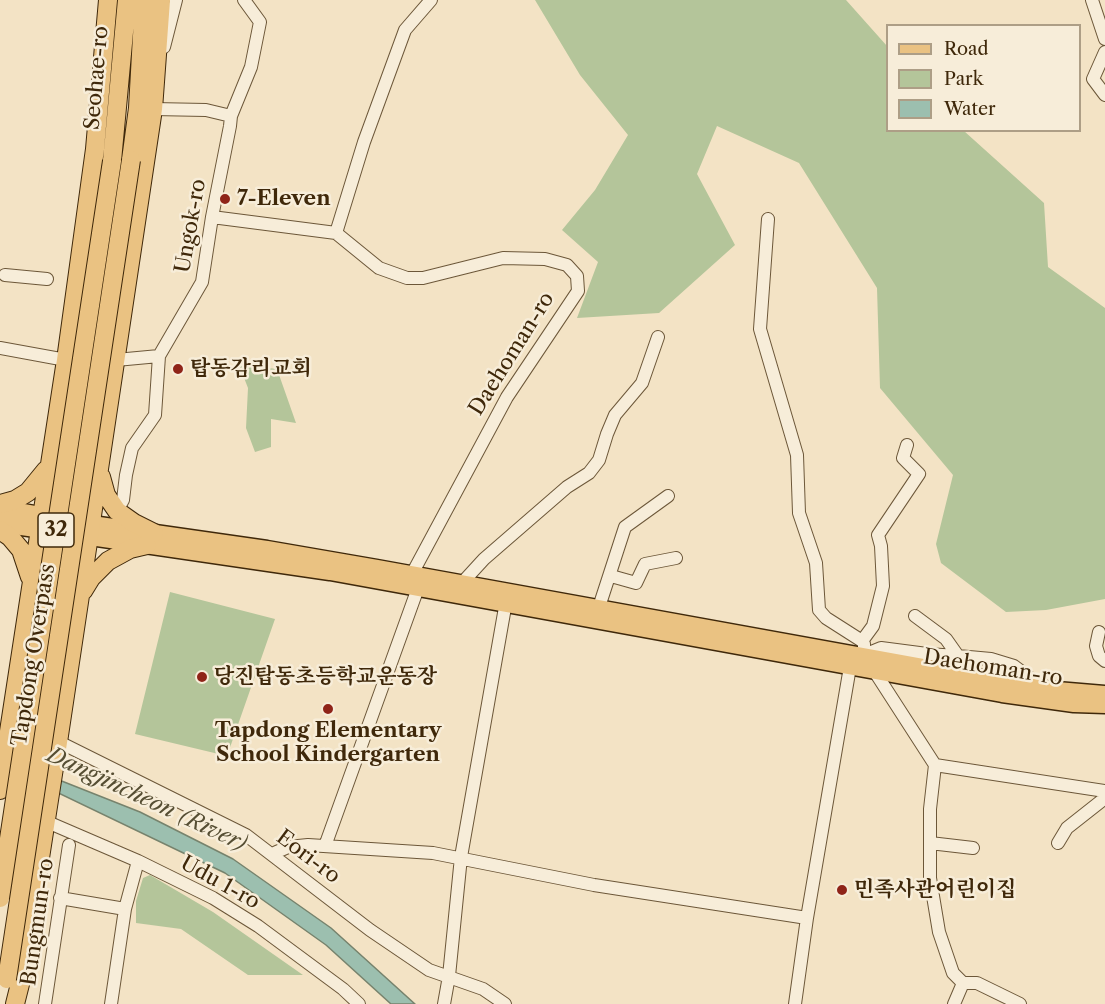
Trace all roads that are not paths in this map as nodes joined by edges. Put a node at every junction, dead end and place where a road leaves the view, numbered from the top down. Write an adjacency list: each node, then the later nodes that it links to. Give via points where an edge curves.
1 (108, 0): 25 (highway, via 96,149)
2 (127, 0): 16 (highway, Seohae-ro / 32)
3 (144, 0): 15 (highway, Seohae-ro)
4 (161, 0): 11 (highway)
5 (176, 0): 11 (street)
6 (244, 0): 14 (street, Ungok-ro, via 260,22 251,67)
7 (431, 0): 19 (street, via 405,30)
8 (1092, 0): 9 (street)
9 (1105, 39)
10 (1105, 52): 12 (street, via 1093,79)
11 (154, 83): 13 (highway)
12 (1105, 95)
13 (153, 109): 14 (street, via 206,110); 26 (highway)
14 (231, 116): 17 (street, Ungok-ro)
15 (131, 160): 77 (highway, Tapdong Overpass, bridge)
16 (112, 161): 71 (highway, Tapdong Overpass / 32, bridge)
17 (212, 217): 19 (street); 24 (street, Ungok-ro, via 198,293)
18 (768, 219): 48 (street, Daehoman-ro, via 760,329 797,455 799,513 816,563 819,610)
19 (336, 233): 40 (street, Daehoman-ro, via 379,268 407,278 423,278 503,258 545,259 567,265 577,276 578,291 508,395)
20 (4, 275): 21 (street)
21 (47, 279)
22 (658, 337): 41 (street, via 642,383 615,415 599,460 589,473 567,487)
23 (0, 348): 25 (street)
24 (159, 356): 26 (street); 32 (street, Ungok-ro, via 155,415 132,448 123,500)
25 (66, 360): 29 (highway)
26 (116, 360): 28 (highway)
27 (906, 445): 48 (street, via 903,458 919,474 878,535 883,586)
28 (100, 459): 32 (highway, via 103,489); 36 (highway)
29 (49, 463): 31 (highway, via 28,492); 33 (highway)
30 (668, 496): 39 (street, via 625,527)
31 (0, 506): 33 (main road)
32 (117, 511): 37 (highway)
33 (40, 523): 34 (main road); 36 (main road); 42 (highway)
34 (0, 524)
35 (0, 530): 42 (highway, via 21,550)
36 (90, 531): 37 (main road); 44 (highway)
37 (151, 539): 40 (main road, via 267,549); 44 (highway, via 102,565 86,584)
38 (676, 558): 39 (street, via 645,564 636,583)
39 (611, 576): 45 (street)
40 (415, 581): 41 (main road); 43 (main road); 66 (street, Daehoman-ro)
41 (462, 583): 43 (main road)
42 (30, 587): 56 (highway)
43 (507, 598): 45 (main road); 51 (main road, Daehoman-ro); 69 (street)
44 (80, 601): 57 (highway)
45 (599, 608): 48 (main road)
46 (915, 616): 49 (street, Daehoman-ro, via 946,639)
47 (1099, 632): 50 (street, via 1096,646)
48 (863, 647): 49 (street, Daehoman-ro); 52 (street, Daehoman-ro); 53 (main road, Daehoman-ro)
49 (958, 656): 53 (street, Daehoman-ro, via 1014,666)
50 (1105, 661)
51 (850, 667): 52 (main road, Daehoman-ro); 74 (street)
52 (874, 671): 55 (main road, Daehoman-ro, via 1002,694); 58 (street, Daehoman-ro)
53 (1045, 689): 54 (main road, Daehoman-ro)
54 (1105, 694)
55 (1105, 705)
56 (7, 716): 57 (street, Eori-ro); 59 (highway)
57 (58, 745): 62 (highway); 68 (street, Eori-ro, via 246,835)
58 (934, 765): 60 (street); 63 (street)
59 (0, 790)
60 (1105, 791)
61 (1105, 798): 64 (street, via 1067,828)
62 (46, 817): 70 (street, Udu 1-ro); 78 (highway)
63 (930, 843): 67 (street); 76 (street, via 930,878 939,933 953,973)
64 (1058, 843)
65 (69, 845): 72 (street, Bungmun-ro)
66 (325, 846): 68 (street, via 288,847); 69 (street)
67 (973, 848)
68 (272, 854): 75 (street, Eori-ro, via 370,930)
69 (461, 858): 74 (street, via 594,885); 75 (street)
70 (138, 861): 73 (street); 81 (street, Udu 1-ro, via 213,898 258,926)
71 (0, 898)
72 (60, 898): 73 (street); 79 (street, Bungmun-ro)
73 (125, 909): 80 (street)
74 (807, 918): 84 (street)
75 (448, 982): 82 (street); 83 (street, Eori-ro, via 483,989)
76 (963, 983): 85 (street); 86 (street, via 977,983)
77 (4, 1004)
78 (15, 1004)
79 (45, 1004)
80 (111, 1004)
81 (359, 1004)
82 (444, 1004)
83 (505, 1004)
84 (795, 1004)
85 (954, 1004)
86 (1020, 1004)

